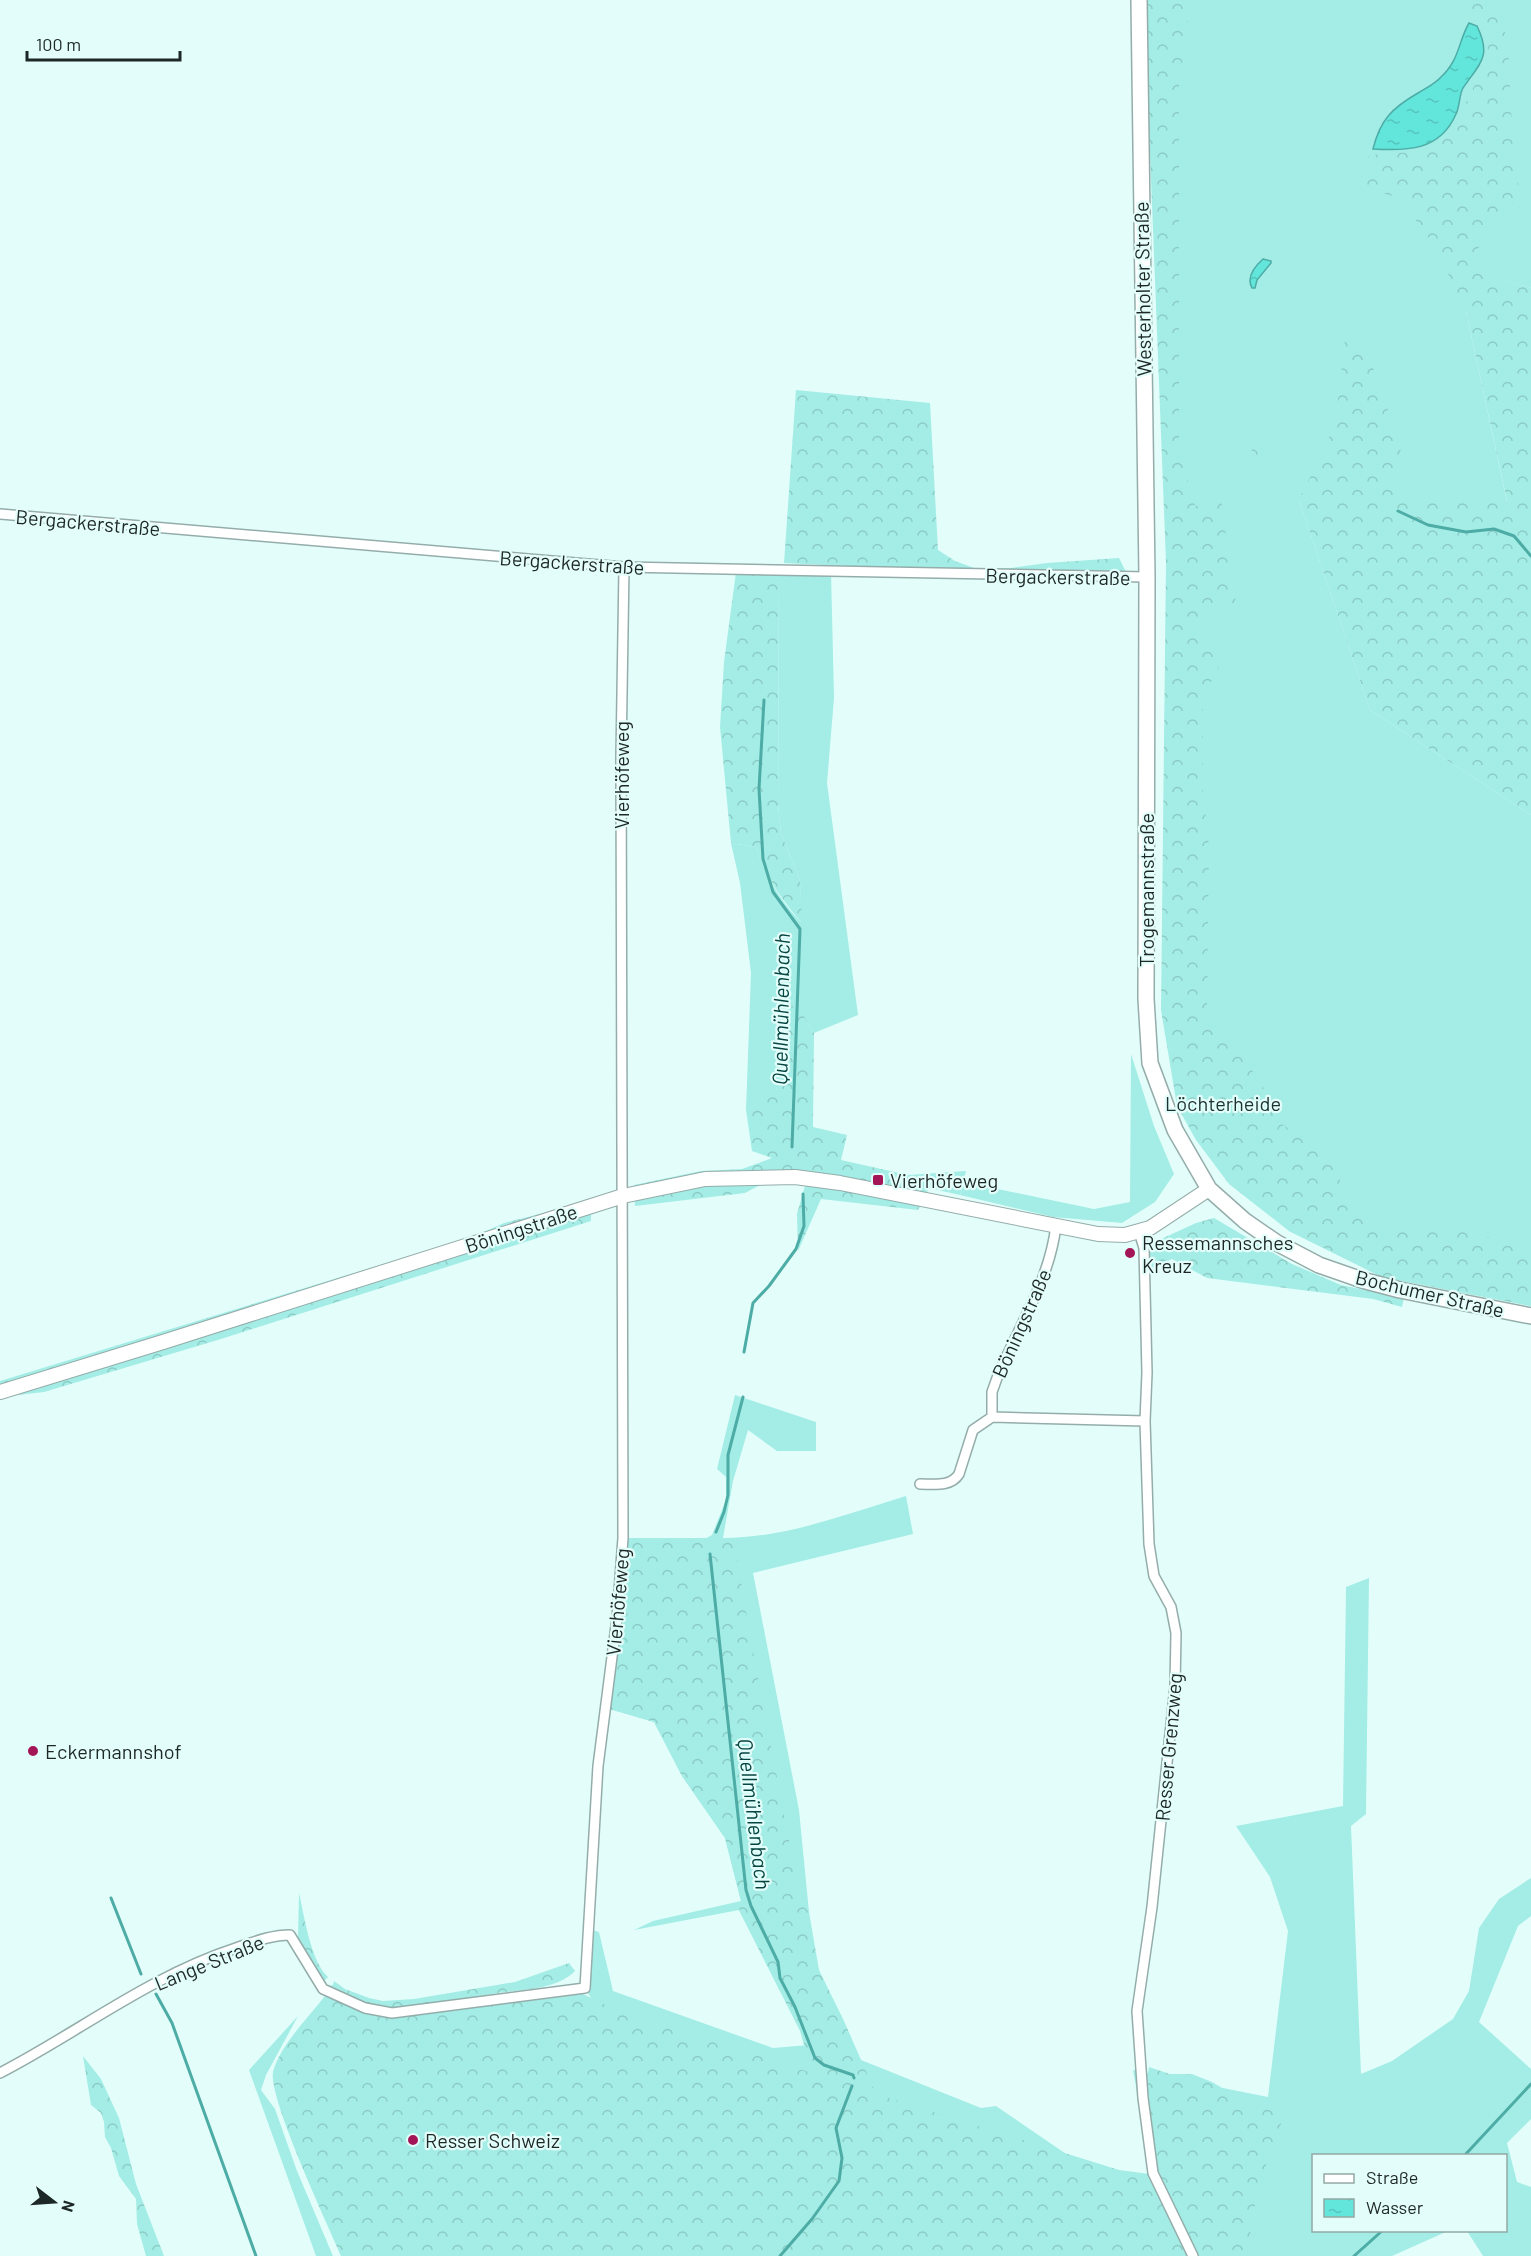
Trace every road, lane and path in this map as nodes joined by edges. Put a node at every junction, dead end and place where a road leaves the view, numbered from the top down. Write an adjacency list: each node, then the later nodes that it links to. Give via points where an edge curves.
1 (1139, 0): 4 (main road, Westerholter Straße)
2 (0, 513): 3 (street, Bergackerstraße)
3 (624, 567): 4 (street, Bergackerstraße); 6 (street, Vierhöfeweg)
4 (1147, 577): 5 (main road, Trogemannstraße, via 1146,999 1150,1062 1175,1130)
5 (1209, 1190): 8 (main road, Böningstraße); 9 (main road, Bochumer Straße, via 1277,1243 1319,1265 1400,1290)
6 (623, 1196): 7 (main road, Böningstraße, via 705,1179 795,1177); 10 (main road, Böningstraße); 14 (street, Vierhöfeweg, via 623,1538 598,1766)
7 (1056, 1225): 8 (main road, Böningstraße, via 1098,1234); 11 (street, Böningstraße, via 1043,1276 994,1385)
8 (1139, 1232): 12 (street, Resser Grenzweg, via 1144,1248)
9 (1531, 1316)
10 (0, 1392)
11 (992, 1417): 12 (street); 13 (street, via 973,1430 956,1480 950,1484)
12 (1145, 1421): 16 (street, Resser Grenzweg, via 1149,1544 1154,1576 1171,1607 1176,1633 1175,1686 1138,2022 1153,2173)
13 (920, 1485)
14 (585, 1988): 15 (street, Lange Straße, via 392,2013 365,2007 323,1989 290,1935 278,1935 211,1956 152,1983)
15 (0, 2073)
16 (1193, 2256)

